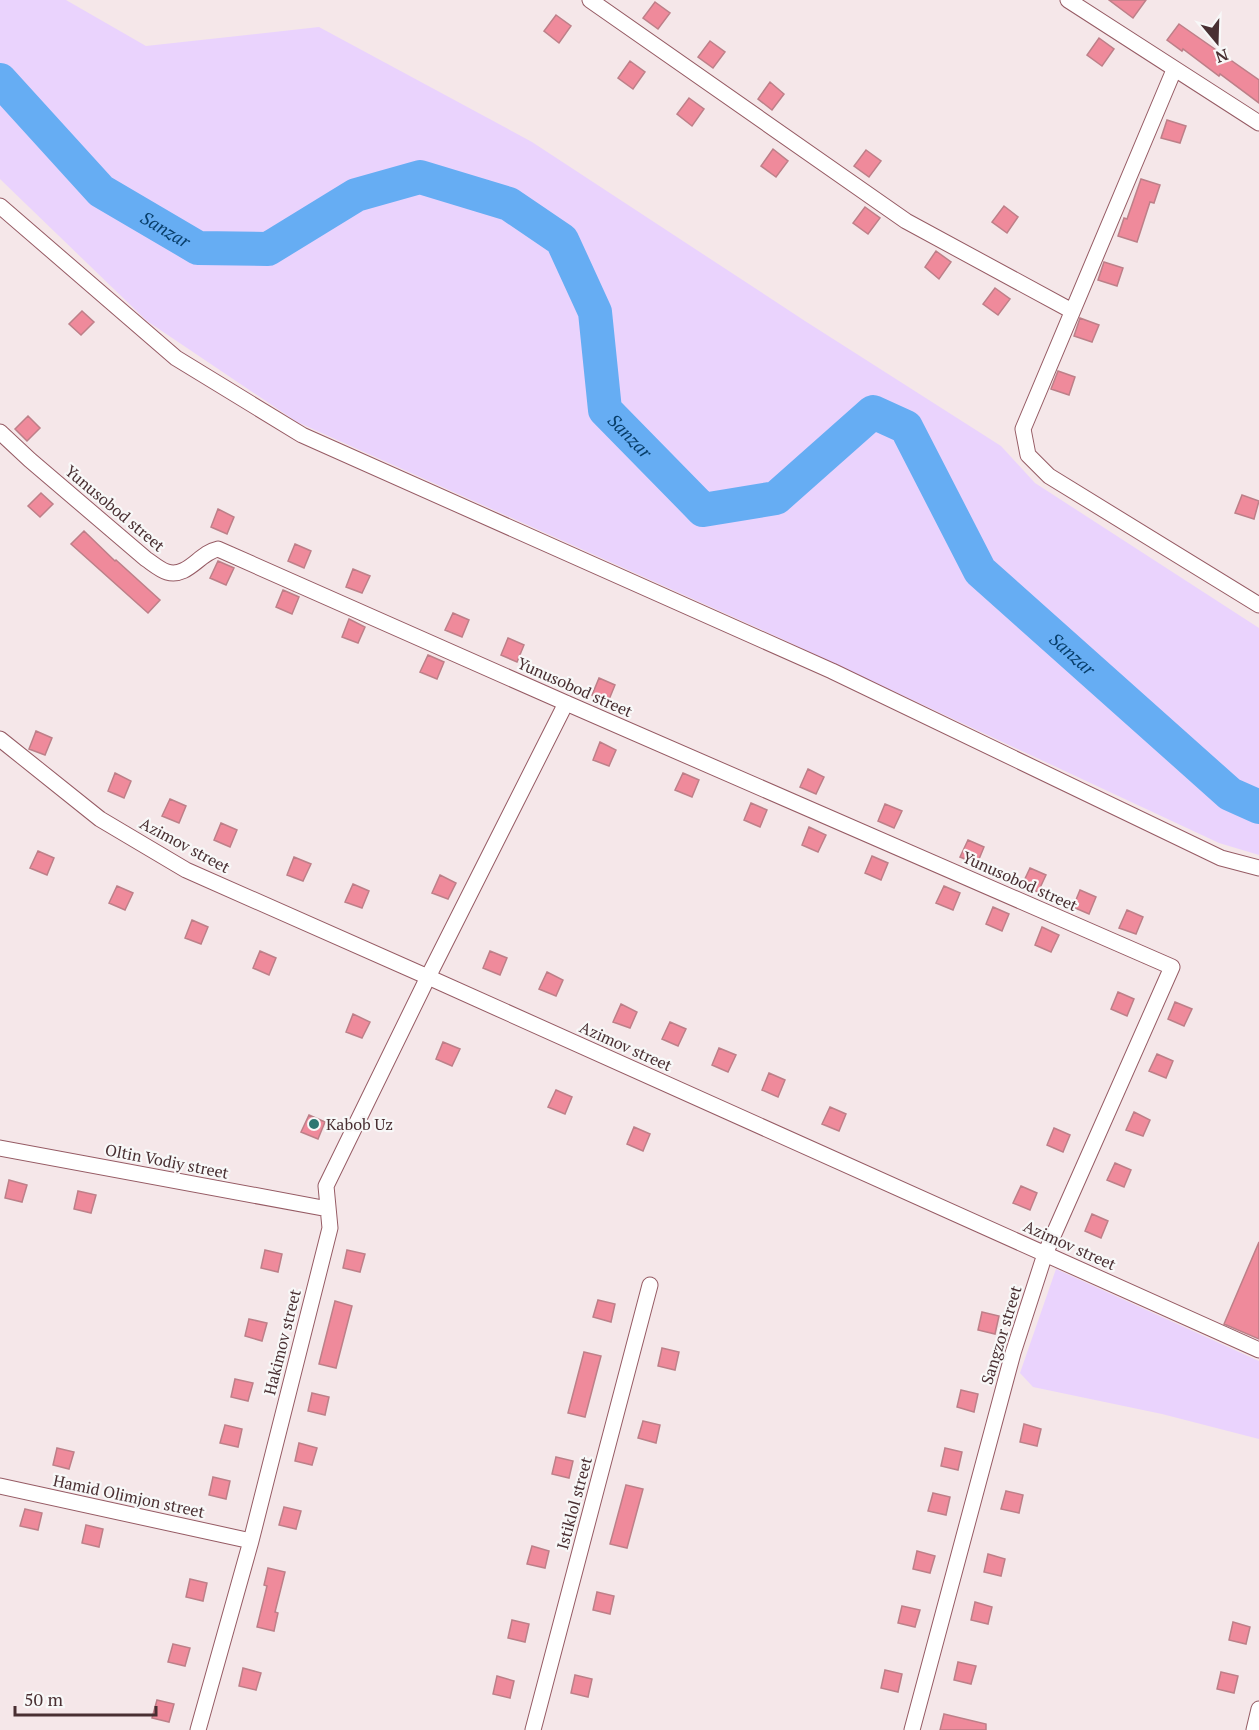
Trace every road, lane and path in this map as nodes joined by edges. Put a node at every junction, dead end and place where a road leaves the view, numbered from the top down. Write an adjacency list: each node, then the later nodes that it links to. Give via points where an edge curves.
1 (590, 0): 6 (street, via 906,221)
2 (1068, 0): 3 (street)
3 (1173, 70): 4 (street); 6 (street)
4 (1259, 123)
5 (0, 206): 11 (street, via 176,358 302,435 832,671 1221,858)
6 (1072, 311): 8 (street, via 1023,429 1028,455 1049,476)
7 (0, 432): 9 (street, Yunusobod street, via 146,560 167,572 182,572 210,550 218,549)
8 (1259, 605)
9 (566, 703): 12 (street, Yunusobod street); 13 (street, Hakimov street)
10 (0, 739): 13 (street, Azimov street, via 100,819 186,870)
11 (1259, 868)
12 (1172, 968): 16 (street, Sangzor street)
13 (428, 977): 15 (street, Hakimov street, via 326,1186); 16 (street, Azimov street)
14 (0, 1148): 15 (street, Oltin Vodiy street)
15 (328, 1209): 20 (street, Hakimov street, via 330,1228)
16 (1045, 1254): 18 (street, Azimov street); 24 (street, Sangzor street, via 1013,1353)
17 (650, 1285): 23 (street, Istiklol street)
18 (1259, 1350)
19 (0, 1486): 20 (street, Hamid Olimjon street)
20 (250, 1541): 22 (street, Hakimov street)
21 (1259, 1709): 25 (street)
22 (198, 1730)
23 (533, 1730)
24 (912, 1730)
25 (1254, 1730)

